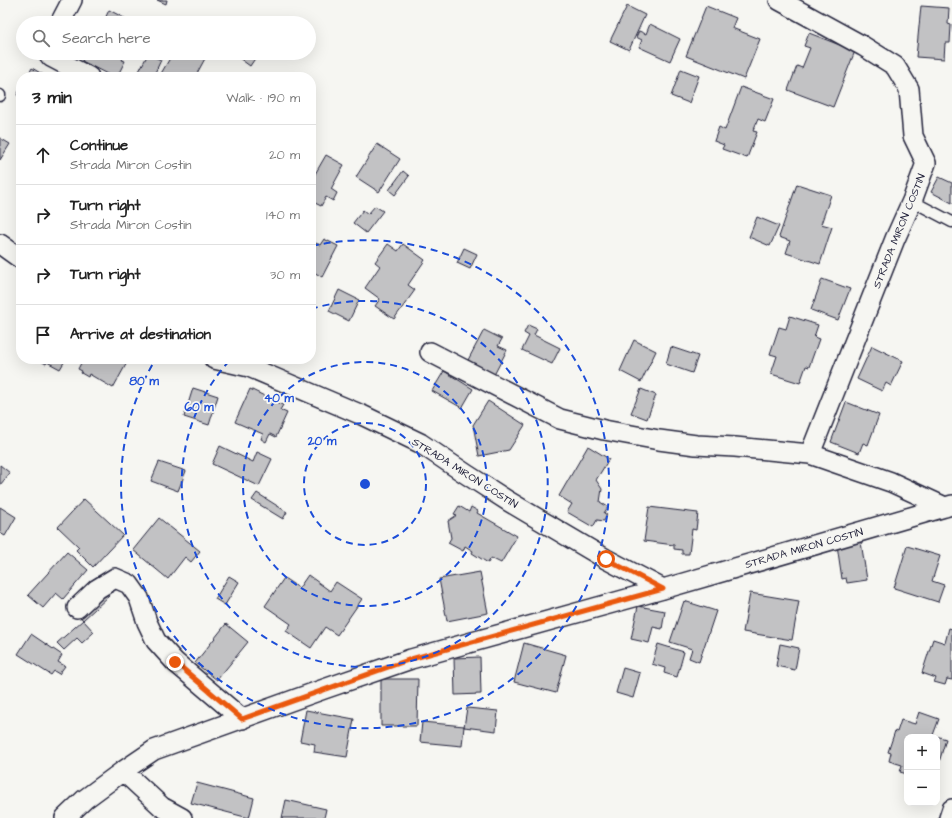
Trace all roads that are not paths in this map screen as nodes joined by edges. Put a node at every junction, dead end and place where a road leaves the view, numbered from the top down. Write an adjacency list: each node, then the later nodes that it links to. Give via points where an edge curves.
1 (72, 0): 3 (street)
2 (779, 0): 6 (street, STRADA MIRON COSTIN, via 895,66 909,89 913,136 926,163)
3 (64, 16)
4 (58, 60): 5 (street)
5 (80, 72)
6 (912, 201): 7 (lane); 12 (street, STRADA MIRON COSTIN)
7 (952, 222)
8 (0, 244): 9 (street)
9 (16, 255)
10 (430, 352): 12 (street, STRADA MIRON COSTIN, via 560,420 659,440)
11 (253, 364): 14 (street, STRADA MIRON COSTIN, via 420,443 606,559)
12 (810, 454): 13 (street, STRADA MIRON COSTIN, via 891,482)
13 (948, 506): 14 (street, STRADA MIRON COSTIN)
14 (663, 589): 16 (street, STRADA MIRON COSTIN, via 411,659)
15 (77, 608): 16 (street, via 97,589 115,578 129,584 139,598 156,641 175,662)
16 (242, 719): 17 (street, STRADA MIRON COSTIN, via 154,750)
17 (123, 771): 19 (street, STRADA MIRON COSTIN, via 85,799); 20 (street, via 162,807)
18 (952, 809): 21 (street)
19 (65, 818)
20 (182, 818)
21 (949, 818)

